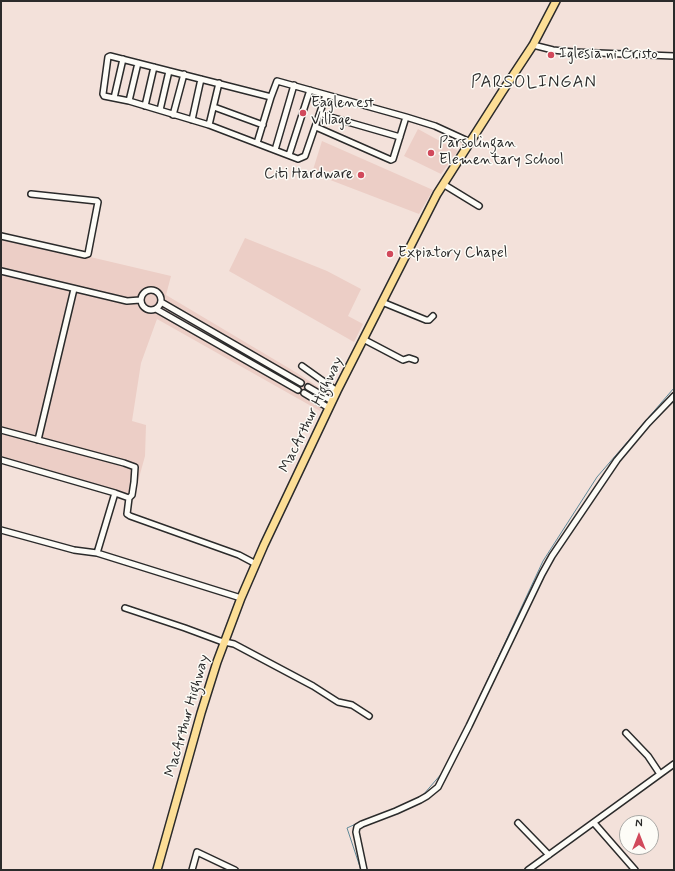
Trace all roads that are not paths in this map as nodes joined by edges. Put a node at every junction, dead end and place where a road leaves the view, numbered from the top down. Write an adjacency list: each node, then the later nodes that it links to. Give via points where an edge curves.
1 (556, 1): 2 (highway, MacArthur Highway)
2 (533, 45): 3 (street, via 573,52); 28 (highway, MacArthur Highway)
3 (674, 56)
4 (123, 59): 5 (street); 15 (street); 15 (street, via 108,57 103,94)
5 (138, 63): 6 (street); 16 (street)
6 (154, 66): 7 (street); 17 (street)
7 (169, 70): 8 (street); 19 (street)
8 (184, 74): 9 (street); 21 (street)
9 (201, 79): 10 (street); 23 (street)
10 (220, 83): 14 (street); 18 (street)
11 (294, 86): 12 (street); 14 (street, via 277,81); 30 (street)
12 (310, 90): 13 (street); 31 (street)
13 (326, 95): 20 (street); 22 (street)
14 (271, 96): 25 (street)
15 (114, 98): 16 (street)
16 (129, 101): 17 (street)
17 (145, 106): 19 (street)
18 (214, 107): 24 (street); 25 (street)
19 (160, 110): 21 (street)
20 (320, 114): 26 (street); 27 (street)
21 (173, 115): 23 (street)
22 (406, 117): 27 (street); 28 (street)
23 (192, 120): 24 (street)
24 (209, 125): 29 (street)
25 (262, 125): 29 (street)
26 (316, 127): 27 (street, via 388,160 393,159); 31 (street, via 305,156 298,159)
27 (400, 137)
28 (470, 142): 32 (highway, MacArthur Highway)
29 (257, 143): 30 (street)
30 (275, 150): 31 (street)
31 (289, 155)
32 (443, 184): 34 (street); 40 (highway, MacArthur Highway)
33 (31, 194): 35 (street, via 98,202 88,254)
34 (479, 206)
35 (1, 236)
36 (1, 271): 37 (street)
37 (74, 288): 38 (street, via 127,301); 60 (street)
38 (140, 300): 39 (street, via 149,289 159,293); 41 (street, via 146,309)
39 (161, 302): 41 (street); 43 (street)
40 (382, 302): 42 (street, via 426,320); 45 (highway, MacArthur Highway)
41 (156, 309): 44 (street)
42 (433, 316)
43 (199, 324): 44 (street); 46 (street)
44 (195, 331): 47 (street)
45 (363, 339): 48 (street, via 403,360); 55 (highway, MacArthur Highway)
46 (232, 343): 47 (street); 49 (street)
47 (228, 350): 51 (street)
48 (415, 360)
49 (264, 362): 51 (street); 52 (street)
50 (302, 366): 55 (street)
51 (262, 369): 54 (street)
52 (301, 383)
53 (308, 387): 58 (street)
54 (298, 390)
55 (337, 391): 58 (highway, MacArthur Highway)
56 (304, 393): 58 (street)
57 (674, 396): 80 (street, via 614,465 552,556 438,787 420,800 357,827)
58 (331, 405): 66 (highway, MacArthur Highway)
59 (1, 430): 60 (street)
60 (38, 440): 63 (street, via 135,467 132,495)
61 (1, 460): 62 (street)
62 (115, 492): 63 (street); 65 (street)
63 (129, 498): 66 (street, via 127,514 130,516 239,555)
64 (1, 530): 65 (street, via 74,550)
65 (97, 553): 67 (street)
66 (256, 564): 67 (highway, MacArthur Highway)
67 (241, 598): 69 (highway, MacArthur Highway)
68 (125, 608): 69 (street)
69 (224, 641): 70 (street); 77 (highway, MacArthur Highway)
70 (369, 716)
71 (626, 733): 73 (street, via 648,756)
72 (674, 764): 73 (street)
73 (660, 774): 75 (street)
74 (518, 823): 76 (street)
75 (594, 823): 76 (street); 82 (street)
76 (549, 855): 81 (street)
77 (157, 870)
78 (192, 870): 79 (street, via 197,852)
79 (235, 870)
80 (364, 870)
81 (528, 870)
82 (635, 870)

